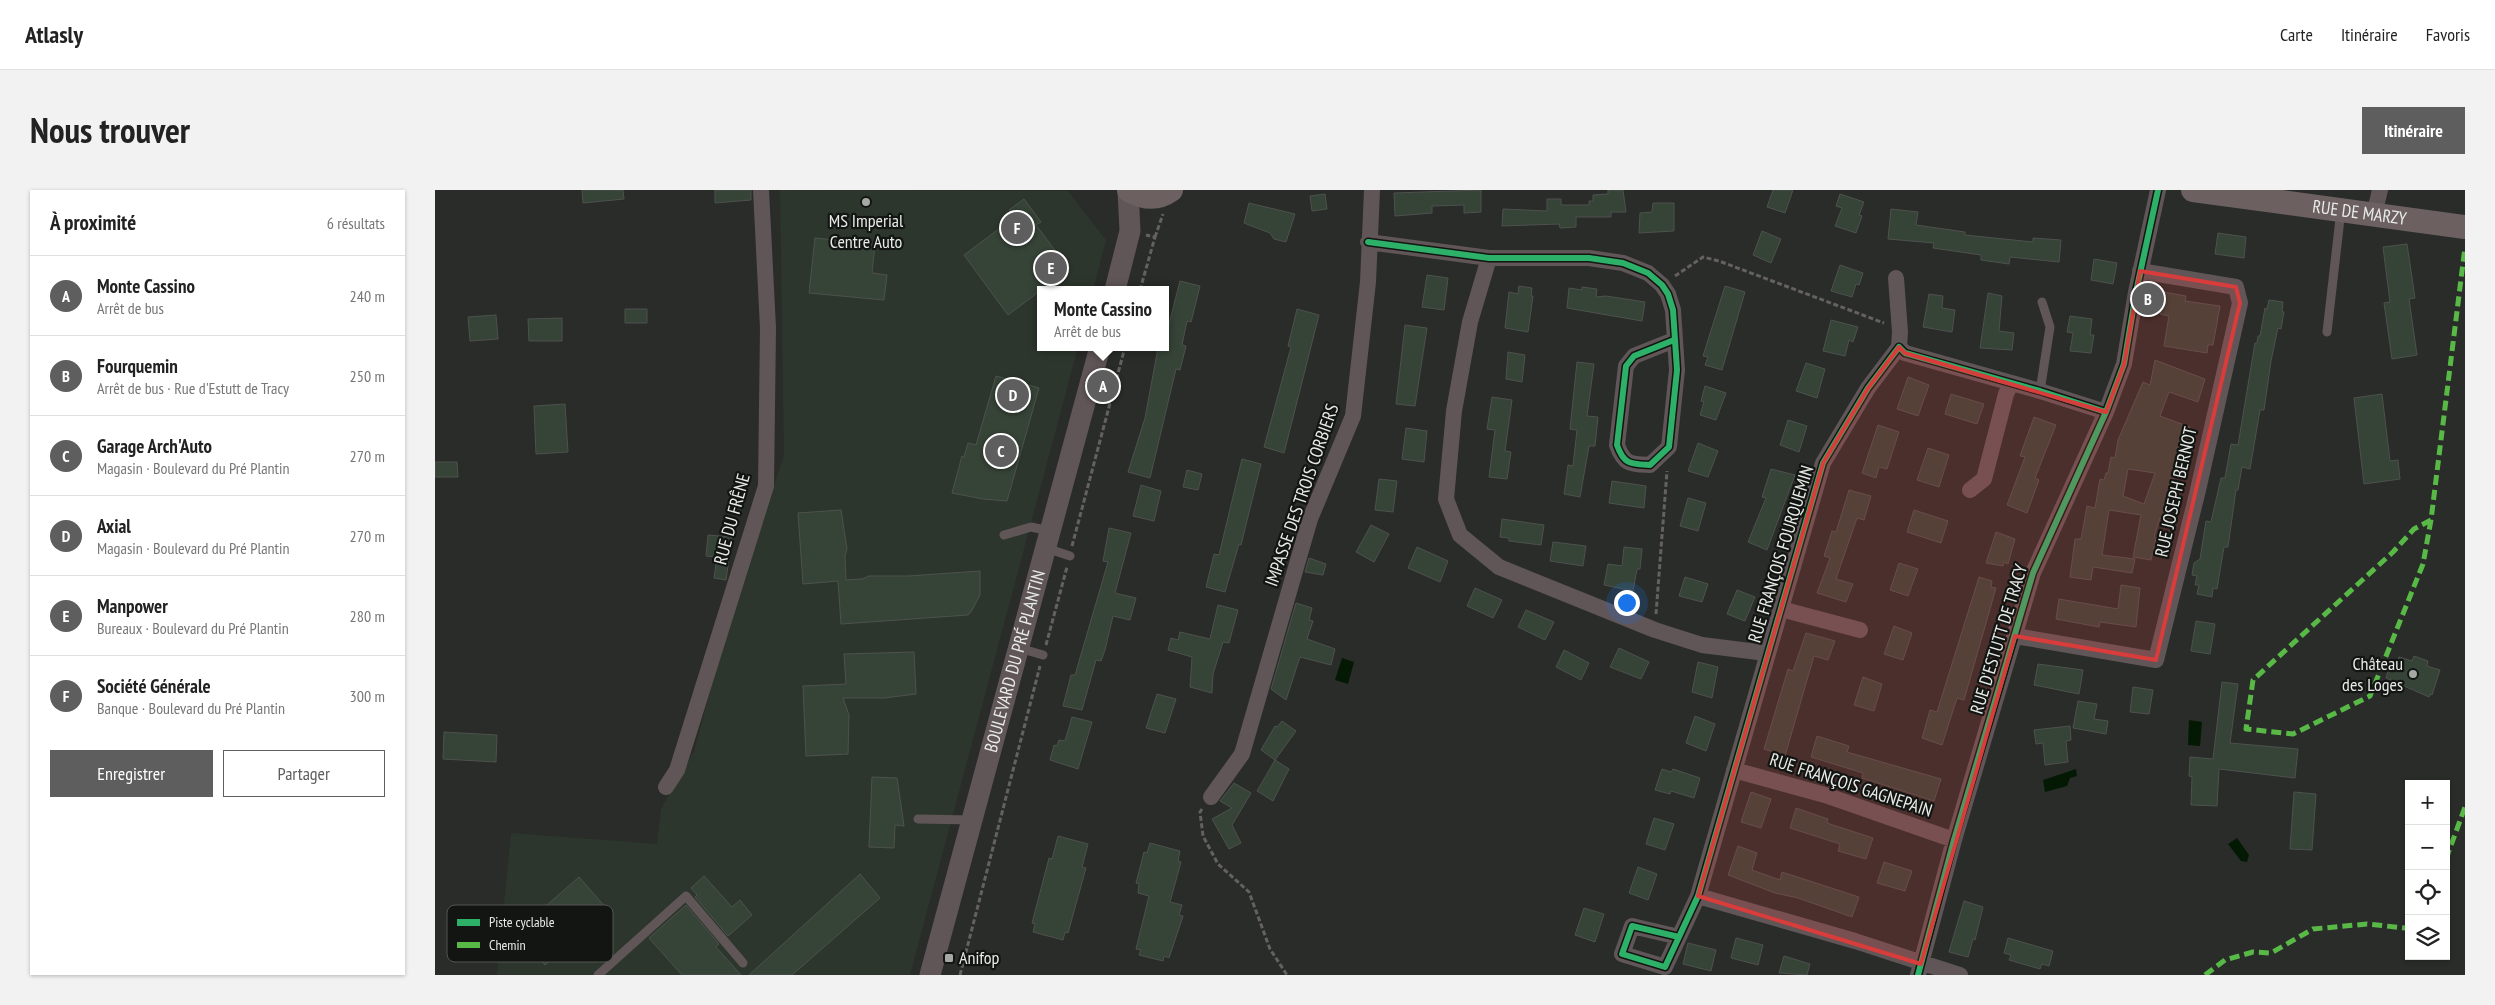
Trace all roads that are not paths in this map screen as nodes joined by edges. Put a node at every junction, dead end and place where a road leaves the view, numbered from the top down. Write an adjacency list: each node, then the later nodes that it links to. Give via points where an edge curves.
1 (761, 190): 38 (street, RUE DU FRÊNE, via 768,328 766,486 677,770)
2 (1128, 190): 7 (main road, via 1147,197); 12 (street)
3 (1372, 190): 13 (street, IMPASSE DES TROIS CORBIERS)
4 (2158, 190): 11 (street, RUE D'ESTUTT DE TRACY)
5 (2193, 190): 8 (main road, RUE DE MARZY)
6 (2380, 190): 9 (street)
7 (1165, 193): 12 (street, via 1146,209)
8 (2341, 210): 9 (main road, RUE DE MARZY); 20 (lane)
9 (2374, 215): 10 (main road, RUE DE MARZY)
10 (2465, 227)
11 (2149, 231): 15 (street, RUE D'ESTUTT DE TRACY); 18 (lane, RUE D'ESTUTT DE TRACY, via 2142,238 2134,280)
12 (1130, 232): 17 (street)
13 (1368, 242): 14 (street); 39 (street, IMPASSE DES TROIS CORBIERS, via 1368,282 1353,416 1310,519 1242,754)
14 (1489, 258): 22 (street, via 1589,258 1623,263 1648,273 1662,284 1668,294 1673,310); 36 (street, via 1470,322 1453,411 1446,499 1460,535 1499,568 1655,630 1702,645)
15 (2140, 271): 18 (street, RUE D'ESTUTT DE TRACY); 33 (street, RUE JOSEPH BERNOT, via 2236,287 2239,303 2156,660)
16 (1896, 278): 21 (street)
17 (1116, 286)
18 (2136, 292): 26 (street, RUE D'ESTUTT DE TRACY, via 2124,364)
19 (2042, 302): 25 (lane, via 2050,327)
20 (2327, 332)
21 (1900, 339): 24 (street, via 1905,352); 31 (street, RUE FRANÇOIS FOURQUEMIN, via 1823,463)
22 (1674, 340): 22 (street, via 1677,370 1669,447 1650,465 1631,464 1621,457 1617,445 1626,366 1634,356)
23 (1099, 351): 29 (street, BOULEVARD DU PRÉ PLANTIN)
24 (2011, 384): 25 (street); 27 (street, via 1984,479)
25 (2040, 391): 26 (street)
26 (2106, 412): 33 (street, RUE D'ESTUTT DE TRACY, via 2033,573)
27 (1970, 490)
28 (1004, 535): 29 (lane, via 1031,527)
29 (1049, 540): 30 (lane); 34 (street, BOULEVARD DU PRÉ PLANTIN)
30 (1070, 556)
31 (1781, 609): 32 (street); 36 (street, RUE FRANÇOIS FOURQUEMIN)
32 (1860, 630)
33 (2015, 636): 42 (street, RUE D'ESTUTT DE TRACY)
34 (1019, 648): 35 (lane); 41 (street, BOULEVARD DU PRÉ PLANTIN)
35 (1043, 655)
36 (1767, 655): 37 (street, RUE FRANÇOIS FOURQUEMIN)
37 (1734, 770): 42 (street, RUE FRANÇOIS GAGNEPAIN, via 1825,795); 43 (street, RUE FRANÇOIS FOURQUEMIN)
38 (666, 787)
39 (1211, 797)
40 (919, 819): 41 (lane)
41 (973, 820): 49 (street, BOULEVARD DU PRÉ PLANTIN)
42 (1954, 840): 48 (street, RUE D'ESTUTT DE TRACY)
43 (1698, 896): 44 (street, RUE FRANÇOIS FOURQUEMIN); 48 (street, via 1855,941)
44 (1679, 936)
45 (612, 962): 50 (lane)
46 (613, 962): 47 (lane, via 686,896)
47 (743, 964)
48 (1919, 970): 51 (street)
49 (929, 973)
50 (598, 975)
51 (1960, 975)

